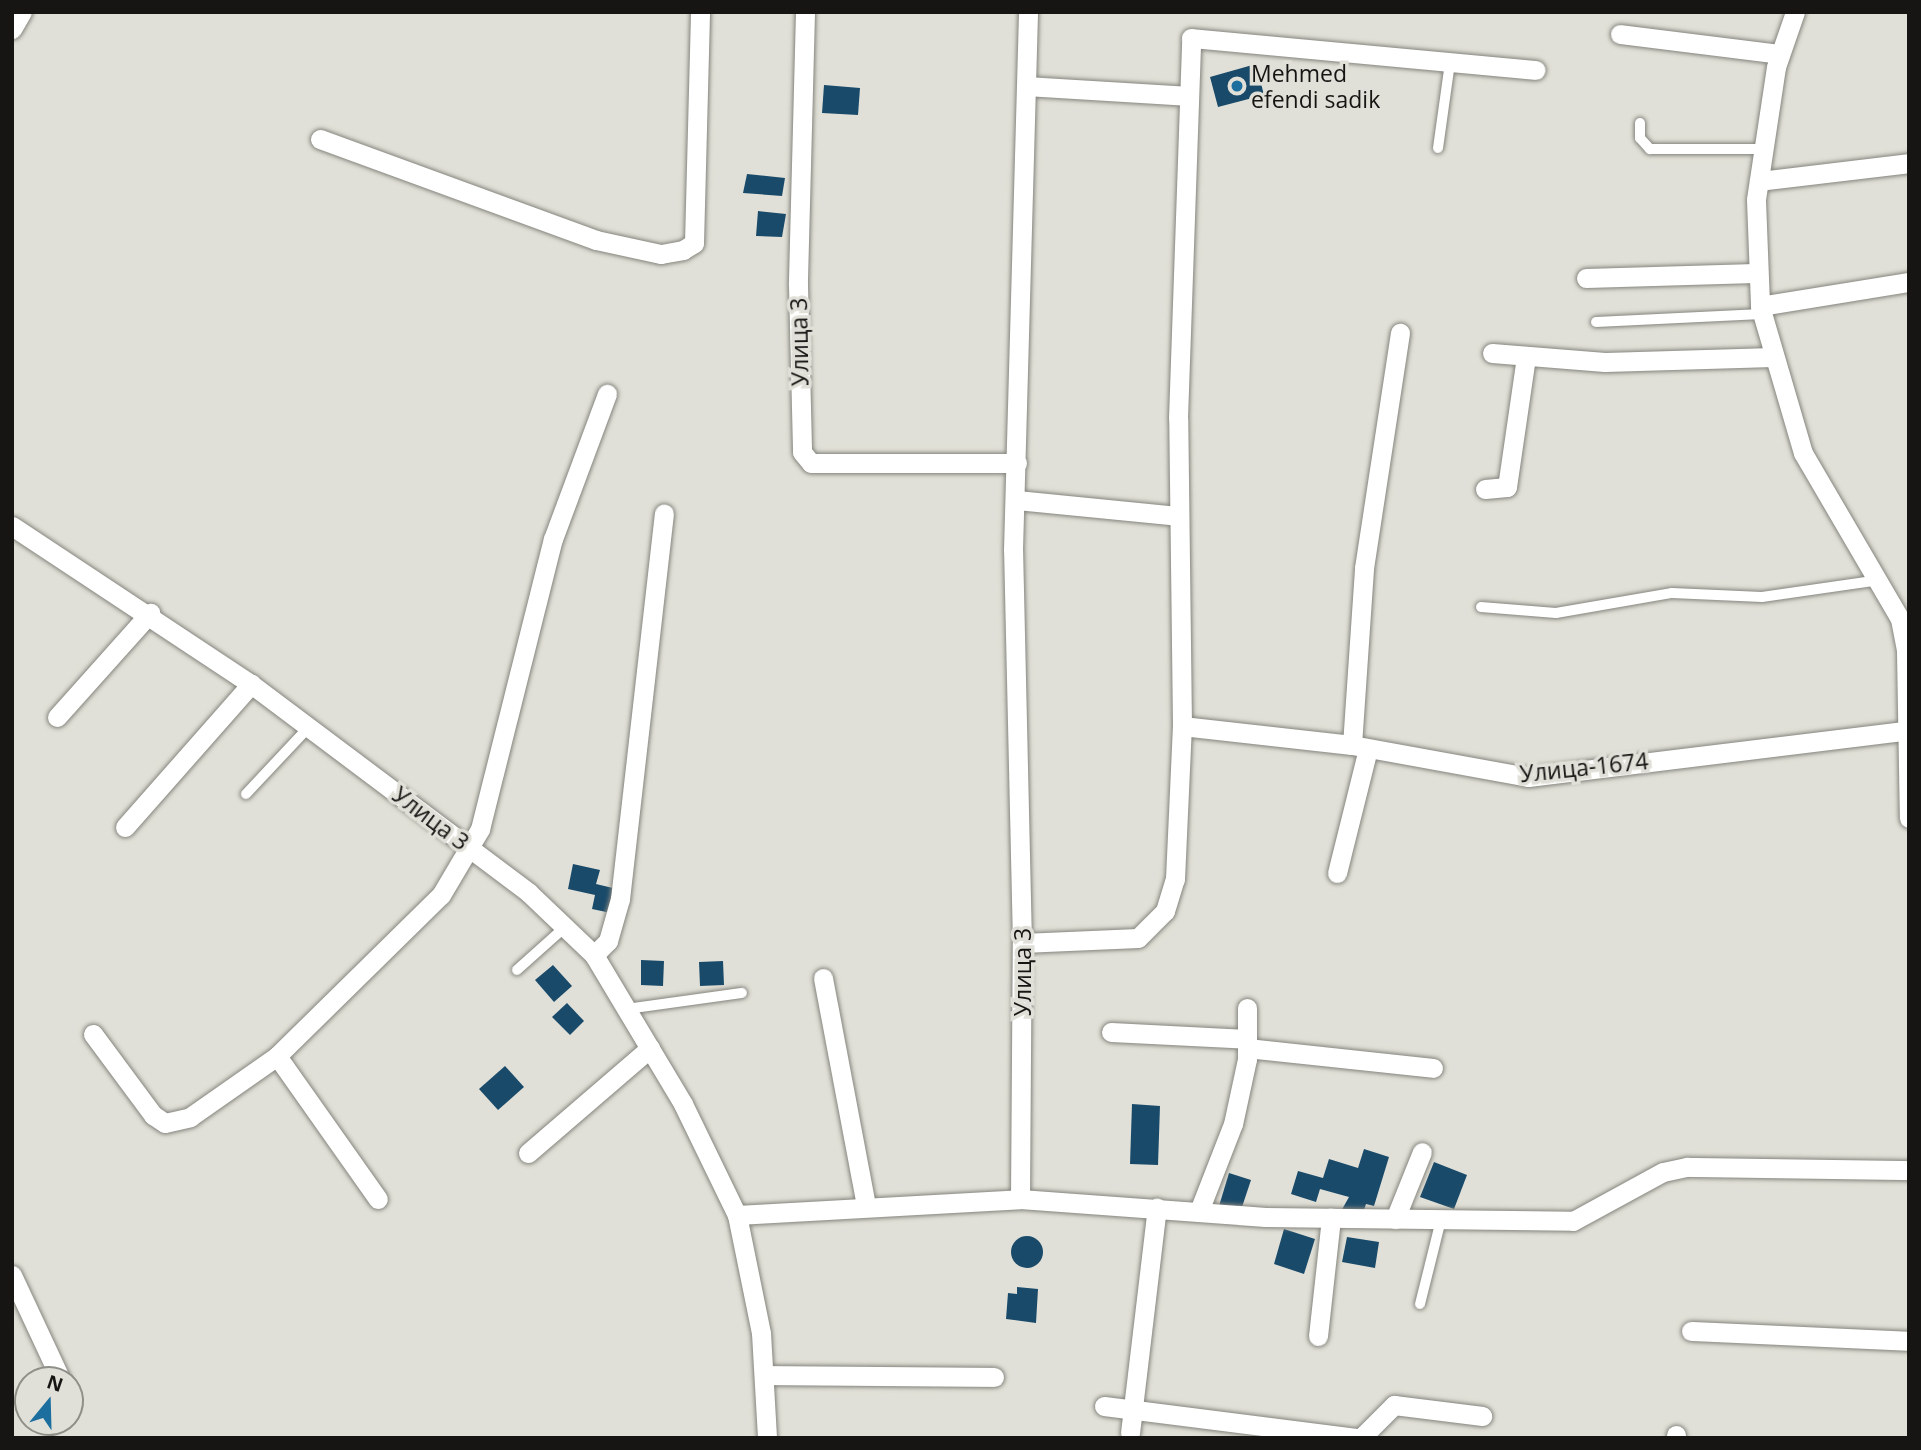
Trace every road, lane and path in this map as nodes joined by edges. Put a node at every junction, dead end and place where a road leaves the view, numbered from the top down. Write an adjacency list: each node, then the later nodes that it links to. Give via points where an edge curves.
1 (22, 12): 6 (street)
2 (700, 12): 14 (street, via 694,243 683,250 661,254 596,240)
3 (805, 12): 29 (street, Улица 3, via 797,285 802,452 811,463)
4 (1028, 12): 11 (street, Улица 3)
5 (1795, 12): 8 (street)
6 (12, 29)
7 (1620, 34): 8 (street)
8 (1780, 54): 16 (street)
9 (1450, 62): 10 (street); 12 (street, via 1191,38); 15 (lane)
10 (1536, 70)
11 (1027, 86): 12 (street); 29 (street, Улица 3)
12 (1189, 96): 33 (street)
13 (1640, 123): 16 (lane, via 1640,138 1650,149)
14 (320, 139)
15 (1438, 148)
16 (1765, 149): 18 (street)
17 (1909, 163): 18 (street)
18 (1759, 181): 19 (street)
19 (1755, 273): 20 (street); 22 (street)
20 (1586, 278)
21 (1909, 282): 22 (street)
22 (1761, 310): 23 (lane); 27 (street)
23 (1596, 322)
24 (1399, 333): 43 (street, via 1364,568)
25 (1492, 353): 26 (street)
26 (1526, 357): 27 (street, via 1605,362); 30 (street, via 1507,487)
27 (1773, 357): 35 (street, via 1803,453)
28 (607, 394): 47 (street, via 553,539)
29 (1017, 463): 31 (street, Улица 3)
30 (1485, 489)
31 (1016, 500): 33 (street); 50 (street, Улица 3)
32 (664, 514): 51 (street, via 620,899 608,941)
33 (1178, 516): 40 (street)
34 (14, 530): 37 (street, Улица 3)
35 (1881, 580): 36 (lane, via 1762,597 1672,593 1556,613); 42 (street, via 1905,636)
36 (1481, 607)
37 (150, 613): 38 (street, Улица 3); 39 (street)
38 (250, 684): 41 (street, Улица 3); 46 (street)
39 (57, 717)
40 (1182, 726): 43 (street, Улица-1674); 50 (street, via 1177,859 1171,896 1157,922 1127,940)
41 (309, 727): 44 (lane); 47 (street, Улица 3)
42 (1904, 731): 43 (street, Улица-1674, via 1528,777); 45 (street)
43 (1360, 747): 48 (street)
44 (246, 794)
45 (1909, 818)
46 (125, 827)
47 (473, 850): 49 (street, Улица 3); 61 (street, via 441,895)
48 (1337, 873)
49 (565, 927): 51 (street, Улица 3); 52 (lane)
50 (1022, 943): 67 (street, Улица 3)
51 (594, 955): 56 (street, Улица 3)
52 (517, 970)
53 (823, 978): 68 (street)
54 (742, 993): 56 (lane)
55 (1247, 1008): 59 (street)
56 (626, 1009): 60 (street, Улица 3)
57 (1111, 1032): 59 (street)
58 (93, 1034): 61 (street, via 165,1123 190,1117)
59 (1247, 1044): 62 (street); 70 (street, via 1233,1125)
60 (650, 1048): 64 (street); 71 (street, Улица 3)
61 (277, 1056): 66 (street)
62 (1433, 1068)
63 (1422, 1152): 74 (street)
64 (528, 1153)
65 (1909, 1170): 72 (street, via 1687,1167 1663,1172 1573,1221)
66 (378, 1199)
67 (1020, 1199): 68 (street); 69 (street)
68 (866, 1206): 71 (street)
69 (1157, 1208): 70 (street); 84 (street)
70 (1199, 1211): 73 (street)
71 (737, 1215): 81 (street, Улица 3)
72 (1443, 1216): 74 (street); 76 (lane)
73 (1331, 1218): 74 (street); 78 (street)
74 (1395, 1219)
75 (12, 1275): 80 (street)
76 (1420, 1304)
77 (1691, 1331): 79 (street)
78 (1318, 1336)
79 (1909, 1341)
80 (54, 1366)
81 (766, 1375): 82 (street); 87 (street, Улица 3)
82 (994, 1377)
83 (1104, 1406): 84 (street)
84 (1130, 1407): 86 (street); 88 (street)
85 (1482, 1416): 88 (street, via 1394,1405)
86 (1130, 1433)
87 (767, 1438)
88 (1359, 1438)

